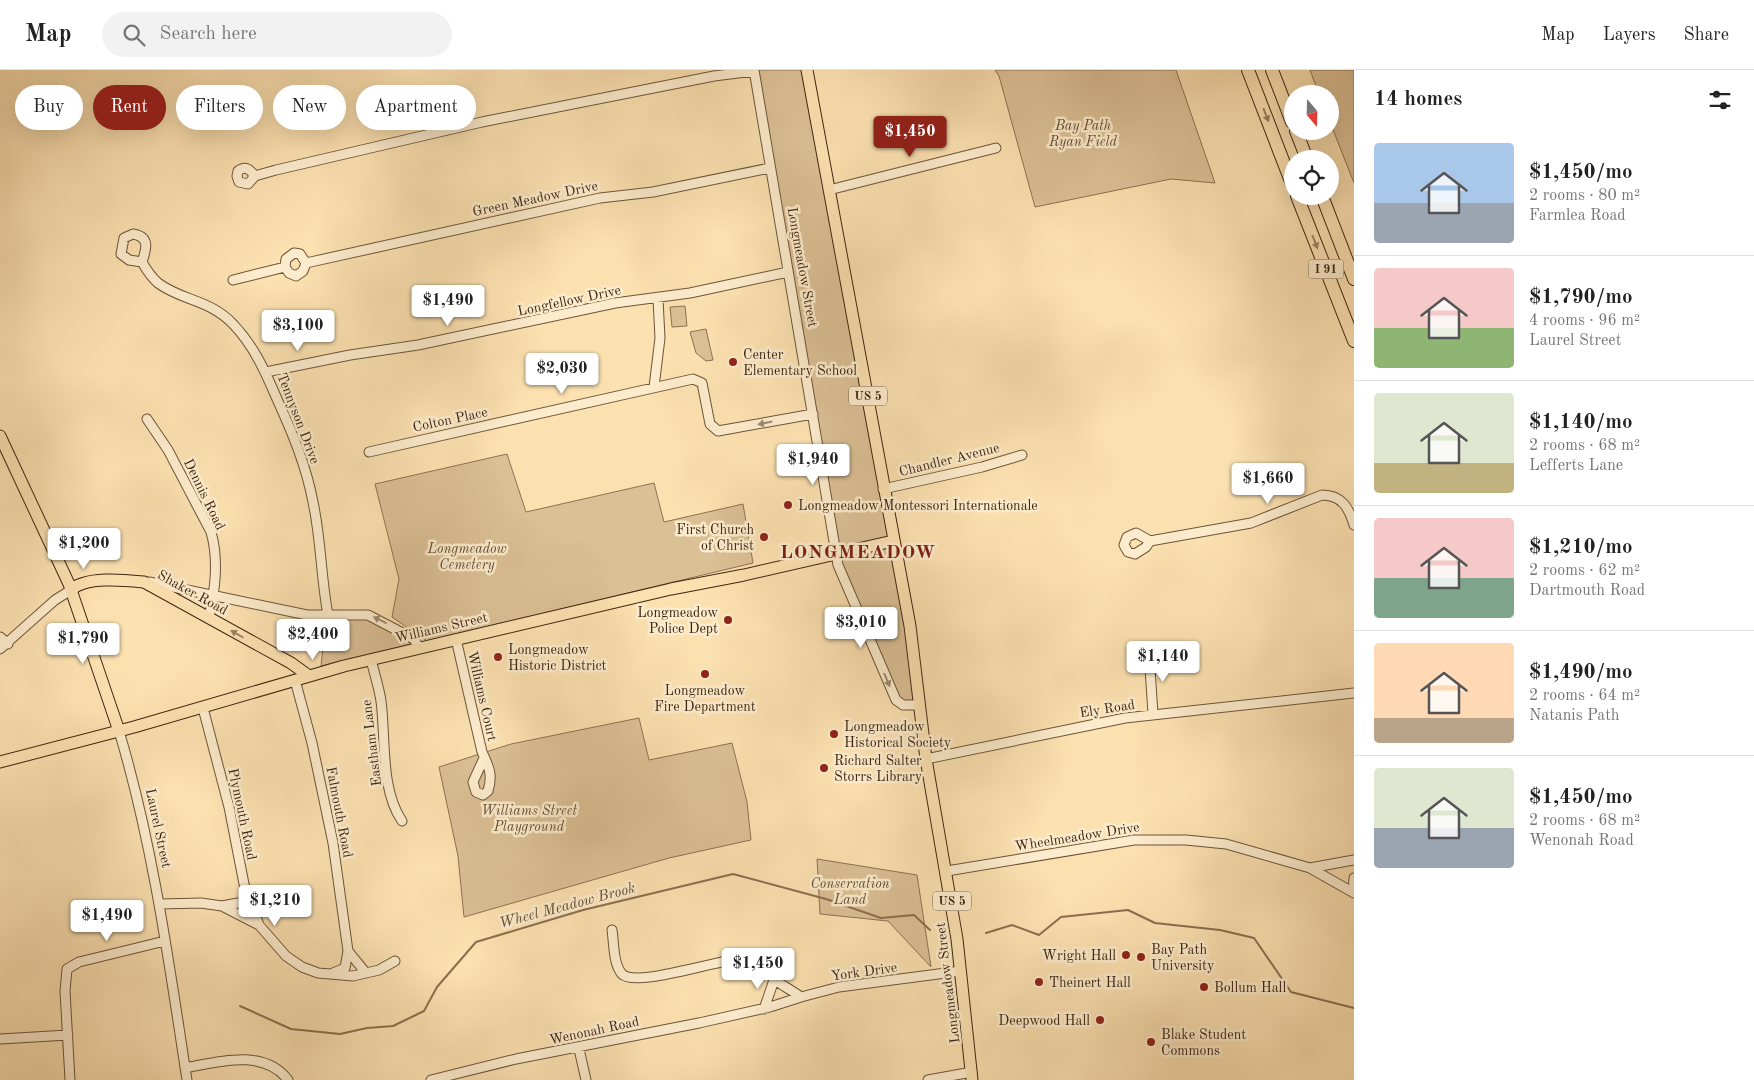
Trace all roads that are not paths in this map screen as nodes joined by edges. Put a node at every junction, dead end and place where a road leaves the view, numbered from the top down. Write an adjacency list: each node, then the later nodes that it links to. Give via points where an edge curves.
1 (754, 70): 8 (street, Longmeadow Street); 9 (street, via 501,118)
2 (807, 70): 10 (main road, Longmeadow Street / US 5)
3 (1248, 70): 7 (highway, one-way to 7)
4 (1272, 70): 5 (highway)
5 (1284, 101)
6 (996, 148): 10 (street)
7 (1284, 163)
8 (770, 168): 14 (street, Green Meadow Drive, via 653,192 579,202); 16 (street, Longmeadow Street)
9 (256, 176)
10 (829, 190): 28 (main road, Longmeadow Street / US 5)
11 (1301, 205): 20 (highway, I 91, one-way to 20)
12 (1325, 205): 17 (highway, I 91)
13 (142, 262): 21 (street, Tennyson Drive, via 162,286 221,313 251,346)
14 (306, 263): 15 (street, Green Meadow Drive, via 296,276); 15 (street, Green Meadow Drive, via 300,254 294,253 286,259)
15 (285, 267): 18 (street, Green Meadow Drive)
16 (788, 272): 19 (street, Longfellow Drive); 23 (street, Longmeadow Street)
17 (1354, 279)
18 (233, 280)
19 (658, 299): 21 (street, Longfellow Drive, via 615,303 418,345); 22 (street, via 660,338)
20 (1354, 341)
21 (266, 372): 36 (street, Tennyson Drive, via 295,437 310,485)
22 (654, 387): 23 (street, Colton Place, one-way to 22, via 715,430 708,418 700,381); 26 (street, Colton Place)
23 (813, 414): 32 (street, Longmeadow Street)
24 (147, 419): 35 (street, Dennis Road, via 168,450 211,532 215,556)
25 (0, 436): 34 (main road)
26 (369, 452)
27 (1022, 455): 28 (street, Chandler Avenue)
28 (883, 489): 30 (main road, Longmeadow Street / US 5)
29 (1354, 526): 31 (street, via 1344,503 1333,496 1322,496 1251,523)
30 (893, 541): 32 (main road, Williams Street); 48 (main road, Longmeadow Street / US 5, via 910,626)
31 (1150, 541)
32 (836, 554): 39 (main road, Williams Street); 48 (street, Longmeadow Street, one-way to 48, via 842,578 896,700 903,705)
33 (144, 582): 34 (main road, Shaker Road, via 110,580 78,584); 35 (street); 37 (main road, Shaker Road)
34 (71, 590): 40 (street, via 55,600); 51 (main road, Laurel Street)
35 (214, 596): 36 (street, via 306,615); 37 (street, Dennis Road)
36 (328, 615): 41 (street, one-way to 36, via 414,639 372,616 354,613)
37 (209, 618): 45 (main road, Shaker Road, one-way to 37)
38 (0, 637): 40 (street)
39 (456, 639): 41 (main road, Williams Street); 52 (street, Williams Court)
40 (8, 644): 42 (street)
41 (419, 648): 44 (main road, Williams Street)
42 (0, 649)
43 (1149, 653): 50 (street)
44 (371, 659): 45 (main road, Williams Street); 55 (street, Eastham Lane, via 381,700 382,736 393,806)
45 (309, 676): 46 (main road, Williams Street)
46 (295, 680): 49 (main road, Williams Street); 67 (street, Falmouth Road, via 333,843)
47 (1354, 693): 50 (street, Ely Road)
48 (920, 705): 53 (main road, Longmeadow Street / US 5)
49 (203, 708): 51 (main road, Williams Street); 61 (street, Plymouth Road, via 230,807)
50 (1153, 714): 53 (street, Ely Road, via 1086,724)
51 (120, 731): 54 (main road, Williams Street); 62 (street, Laurel Street)
52 (484, 758)
53 (926, 759): 58 (main road, Longmeadow Street / US 5)
54 (0, 762)
55 (402, 821)
56 (1354, 860): 57 (street)
57 (1310, 868): 58 (street, Wheelmeadow Drive, via 1226,844 1156,838); 60 (street, Wheelmeadow Drive)
58 (947, 871): 69 (main road, Longmeadow Street / US 5)
59 (1354, 878): 60 (street, Wheelmeadow Drive)
60 (1353, 892)
61 (249, 900): 63 (street); 64 (street, Plymouth Road)
62 (160, 904): 63 (street); 66 (street, Laurel Street)
63 (222, 906): 64 (street)
64 (259, 926): 71 (street, via 291,960)
65 (612, 930): 72 (street, via 617,962 626,977 657,976 744,959 762,965)
66 (165, 941): 75 (street, via 78,962 66,970 64,991); 78 (street, Laurel Street)
67 (348, 951): 70 (street); 71 (street, via 345,968)
68 (394, 961): 70 (street)
69 (961, 971): 73 (street, York Drive, via 840,987); 79 (main road, Longmeadow Street / US 5)
70 (366, 973): 71 (street, via 346,976)
71 (324, 974)
72 (774, 980): 73 (street); 74 (street)
73 (801, 997): 74 (street, Wenonah Road)
74 (764, 1009): 77 (street, Wenonah Road)
75 (68, 1036): 76 (street); 80 (street)
76 (0, 1039)
77 (579, 1049): 83 (street, Wenonah Road); 84 (street)
78 (186, 1068): 81 (street, Laurel Street); 82 (street, via 246,1060 273,1066)
79 (972, 1076): 85 (street)
80 (70, 1080)
81 (187, 1080)
82 (288, 1080)
83 (431, 1080)
84 (586, 1080)
85 (928, 1080)

